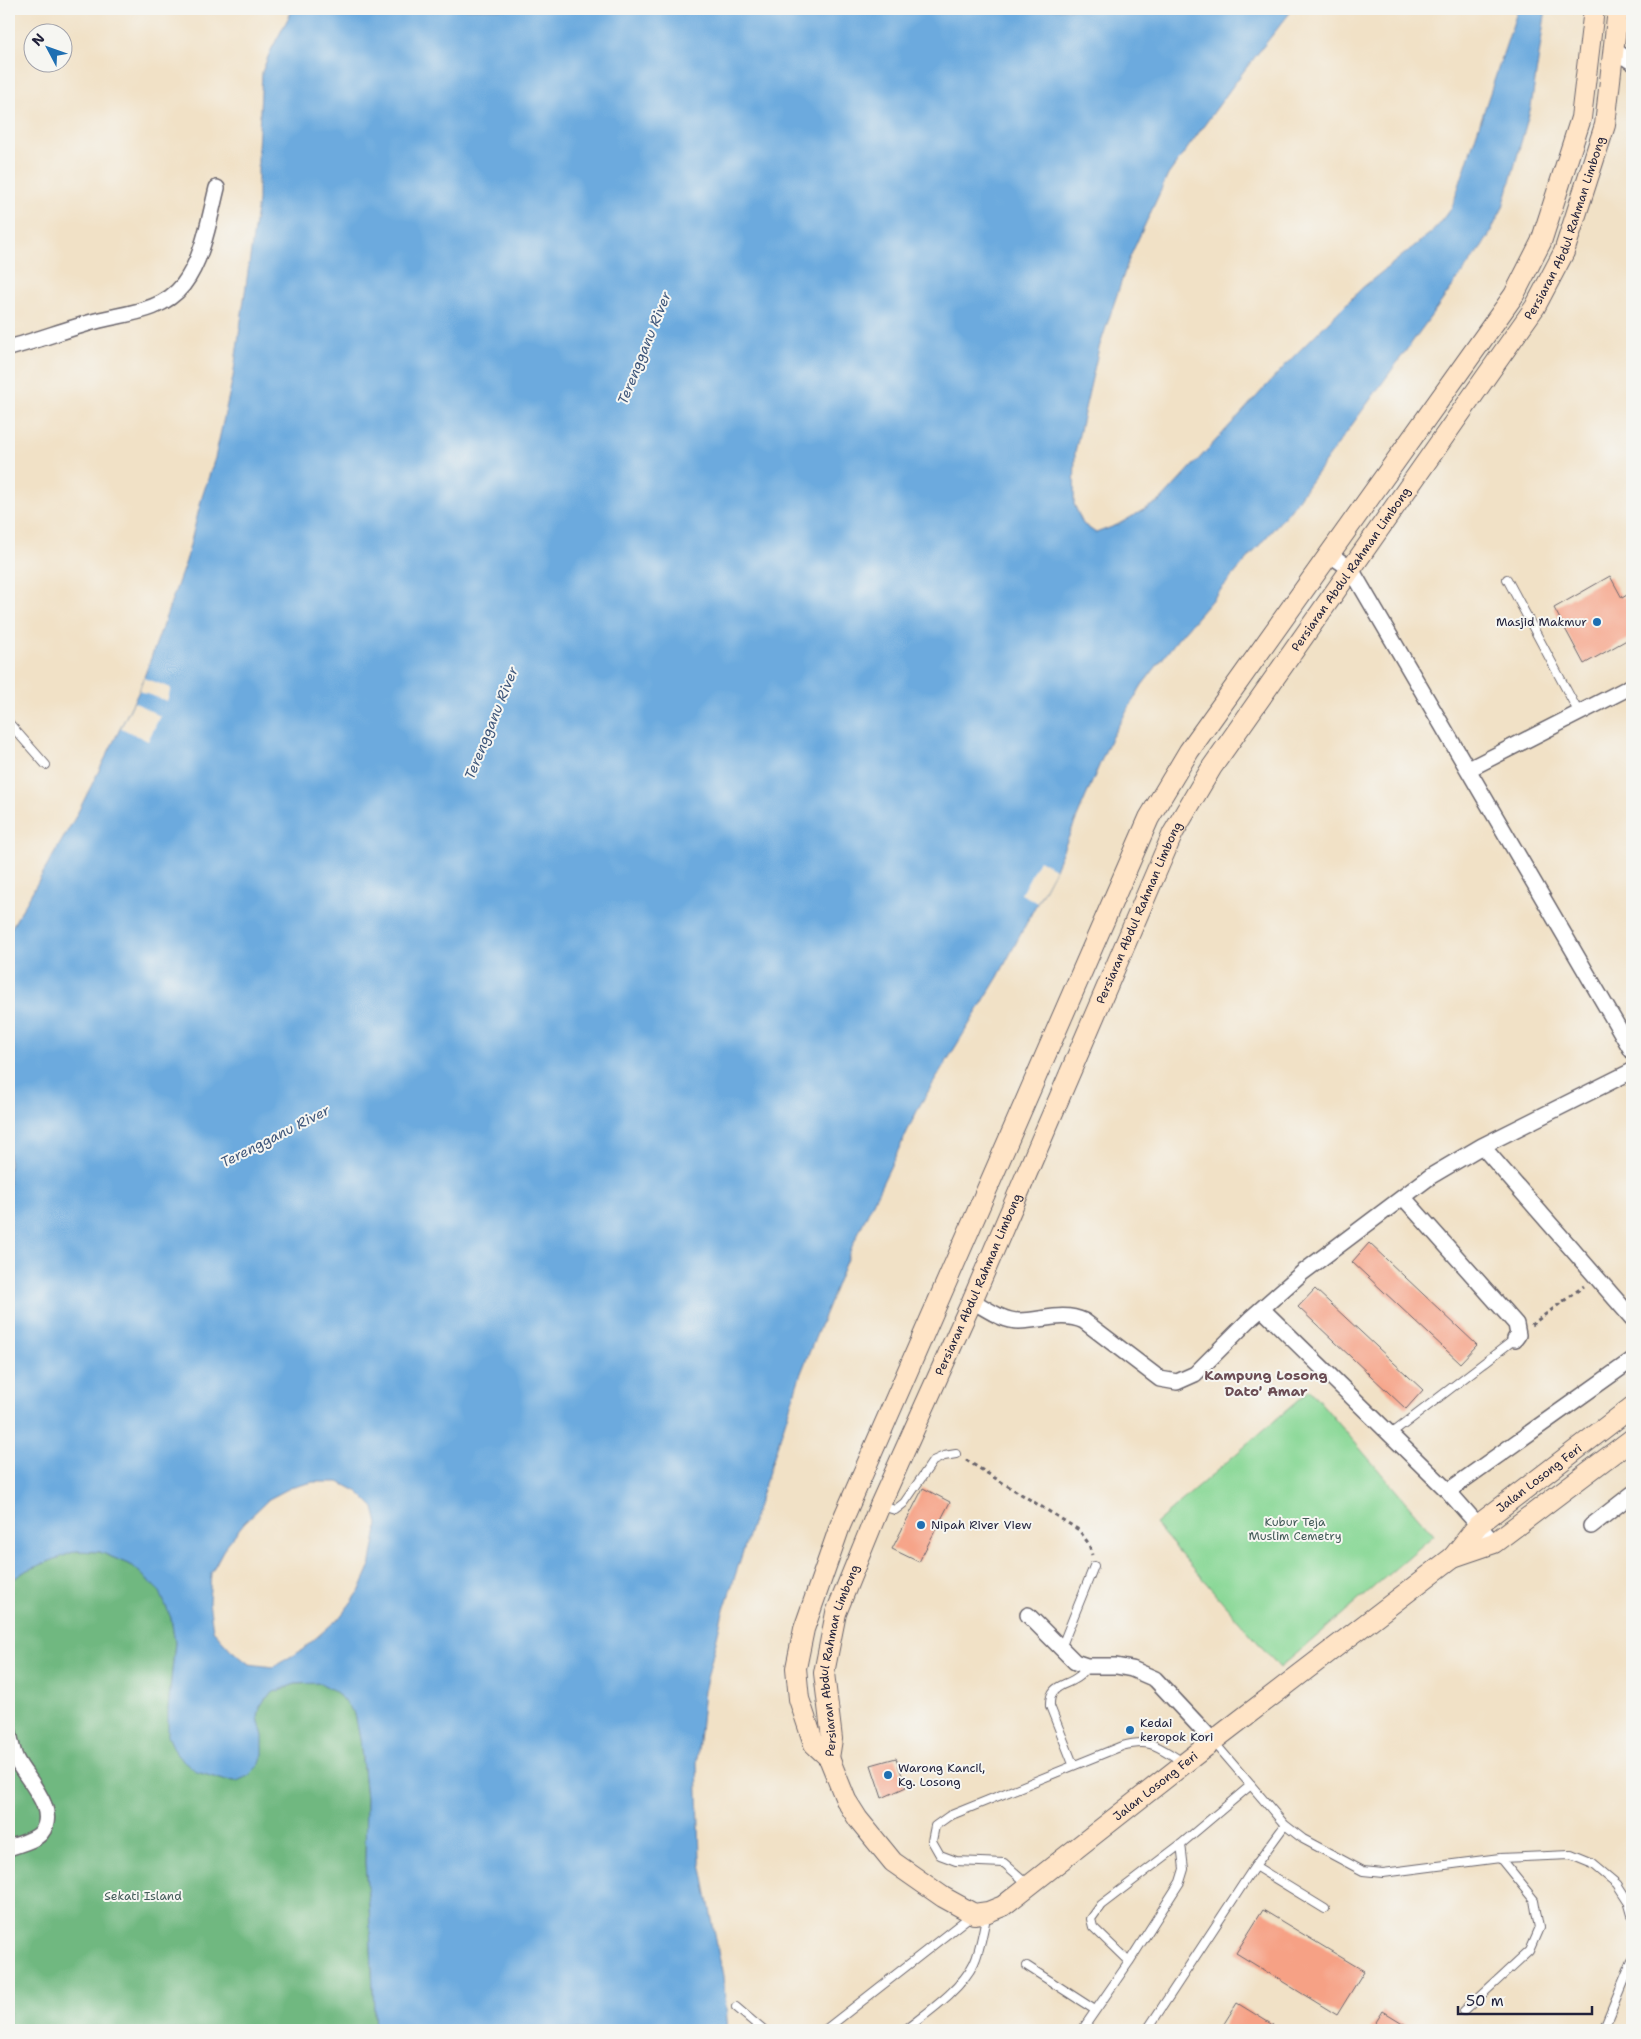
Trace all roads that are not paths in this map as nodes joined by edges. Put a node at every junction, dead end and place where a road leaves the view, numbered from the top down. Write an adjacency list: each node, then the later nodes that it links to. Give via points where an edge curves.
1 (1594, 9): 7 (street, Persiaran Abdul Rahman Limbong, via 1581,118 1541,242 1514,295)
2 (1618, 9): 3 (street, Persiaran Abdul Rahman Limbong)
3 (1614, 50): 4 (street); 8 (street, Persiaran Abdul Rahman Limbong, via 1605,125 1564,252 1535,307)
4 (1632, 62)
5 (217, 188): 6 (street, via 196,261 174,294 143,310 95,321)
6 (9, 348)
7 (1329, 554): 8 (street); 41 (street, Persiaran Abdul Rahman Limbong, via 1189,751 1149,818 840,1526 804,1629 796,1668 798,1699 814,1744)
8 (1351, 569): 14 (street); 19 (street, Persiaran Abdul Rahman Limbong, via 1212,767 1173,833)
9 (1508, 579): 11 (lane)
10 (1632, 686): 11 (street)
11 (1579, 713): 14 (street)
12 (9, 723): 13 (lane)
13 (46, 765)
14 (1469, 769): 15 (street)
15 (1632, 1051)
16 (1632, 1071): 17 (street)
17 (1482, 1146): 18 (street); 21 (street)
18 (1403, 1197): 20 (street, via 1302,1273); 22 (street, via 1516,1324)
19 (972, 1301): 20 (street, via 1018,1321 1074,1317 1084,1321 1160,1379 1177,1382 1194,1374); 30 (street, Persiaran Abdul Rahman Limbong)
20 (1262, 1308): 25 (street)
21 (1632, 1318)
22 (1517, 1337): 25 (lane)
23 (1632, 1360): 28 (street)
24 (1632, 1407): 31 (street, Jalan Losong Feri)
25 (1390, 1434): 28 (street)
26 (1629, 1447): 33 (street, Jalan Losong Feri)
27 (956, 1454): 30 (lane, via 933,1461 896,1510)
28 (1448, 1491): 31 (street)
29 (1632, 1494): 32 (street)
30 (880, 1505): 41 (street, Persiaran Abdul Rahman Limbong, via 836,1613 830,1638 824,1673 832,1739)
31 (1478, 1525): 33 (street); 34 (street, Jalan Losong Feri)
32 (1591, 1526)
33 (1494, 1543): 34 (street, Jalan Losong Feri)
34 (1453, 1557): 40 (street, Jalan Losong Feri)
35 (1094, 1566): 37 (lane)
36 (1028, 1615): 37 (street)
37 (1062, 1648): 38 (street, via 1075,1662)
38 (1087, 1666): 40 (street, via 1132,1669 1155,1679); 43 (lane, via 1080,1676 1052,1691 1050,1698 1050,1706)
39 (9, 1732): 47 (street, via 16,1759 45,1807 41,1833)
40 (1213, 1741): 42 (street, Jalan Losong Feri); 44 (lane)
41 (830, 1758): 52 (street, via 846,1800 858,1820 894,1862 936,1892)
42 (1185, 1763): 43 (lane, via 1155,1745 1140,1741); 50 (street, Jalan Losong Feri)
43 (1073, 1764): 50 (lane, via 949,1816 935,1826 932,1841 940,1854 956,1860 1004,1863)
44 (1251, 1785): 45 (lane); 46 (lane)
45 (1285, 1825): 48 (lane, via 1303,1839 1363,1871 1383,1873); 49 (lane)
46 (1181, 1844): 55 (lane, via 1184,1869 1180,1882); 55 (lane, via 1101,1905 1092,1919 1093,1927)
47 (9, 1848)
48 (1500, 1858): 53 (lane, via 1571,1855 1593,1864 1616,1884); 59 (lane, via 1534,1900 1539,1928 1529,1951)
49 (1255, 1866): 51 (lane); 64 (lane)
50 (1029, 1885): 52 (street, Jalan Losong Feri, via 1003,1906)
51 (1325, 1909)
52 (981, 1913): 61 (lane); 62 (lane, via 975,1962 966,1976 939,2004)
53 (1632, 1915)
54 (1632, 1960): 65 (lane)
55 (1129, 1962): 58 (lane)
56 (1027, 1966): 58 (lane)
57 (736, 2007): 60 (lane)
58 (1095, 2010): 63 (lane)
59 (1464, 2011)
60 (763, 2030)
61 (825, 2030)
62 (905, 2030)
63 (1082, 2030)
64 (1147, 2030)
65 (1603, 2030)

